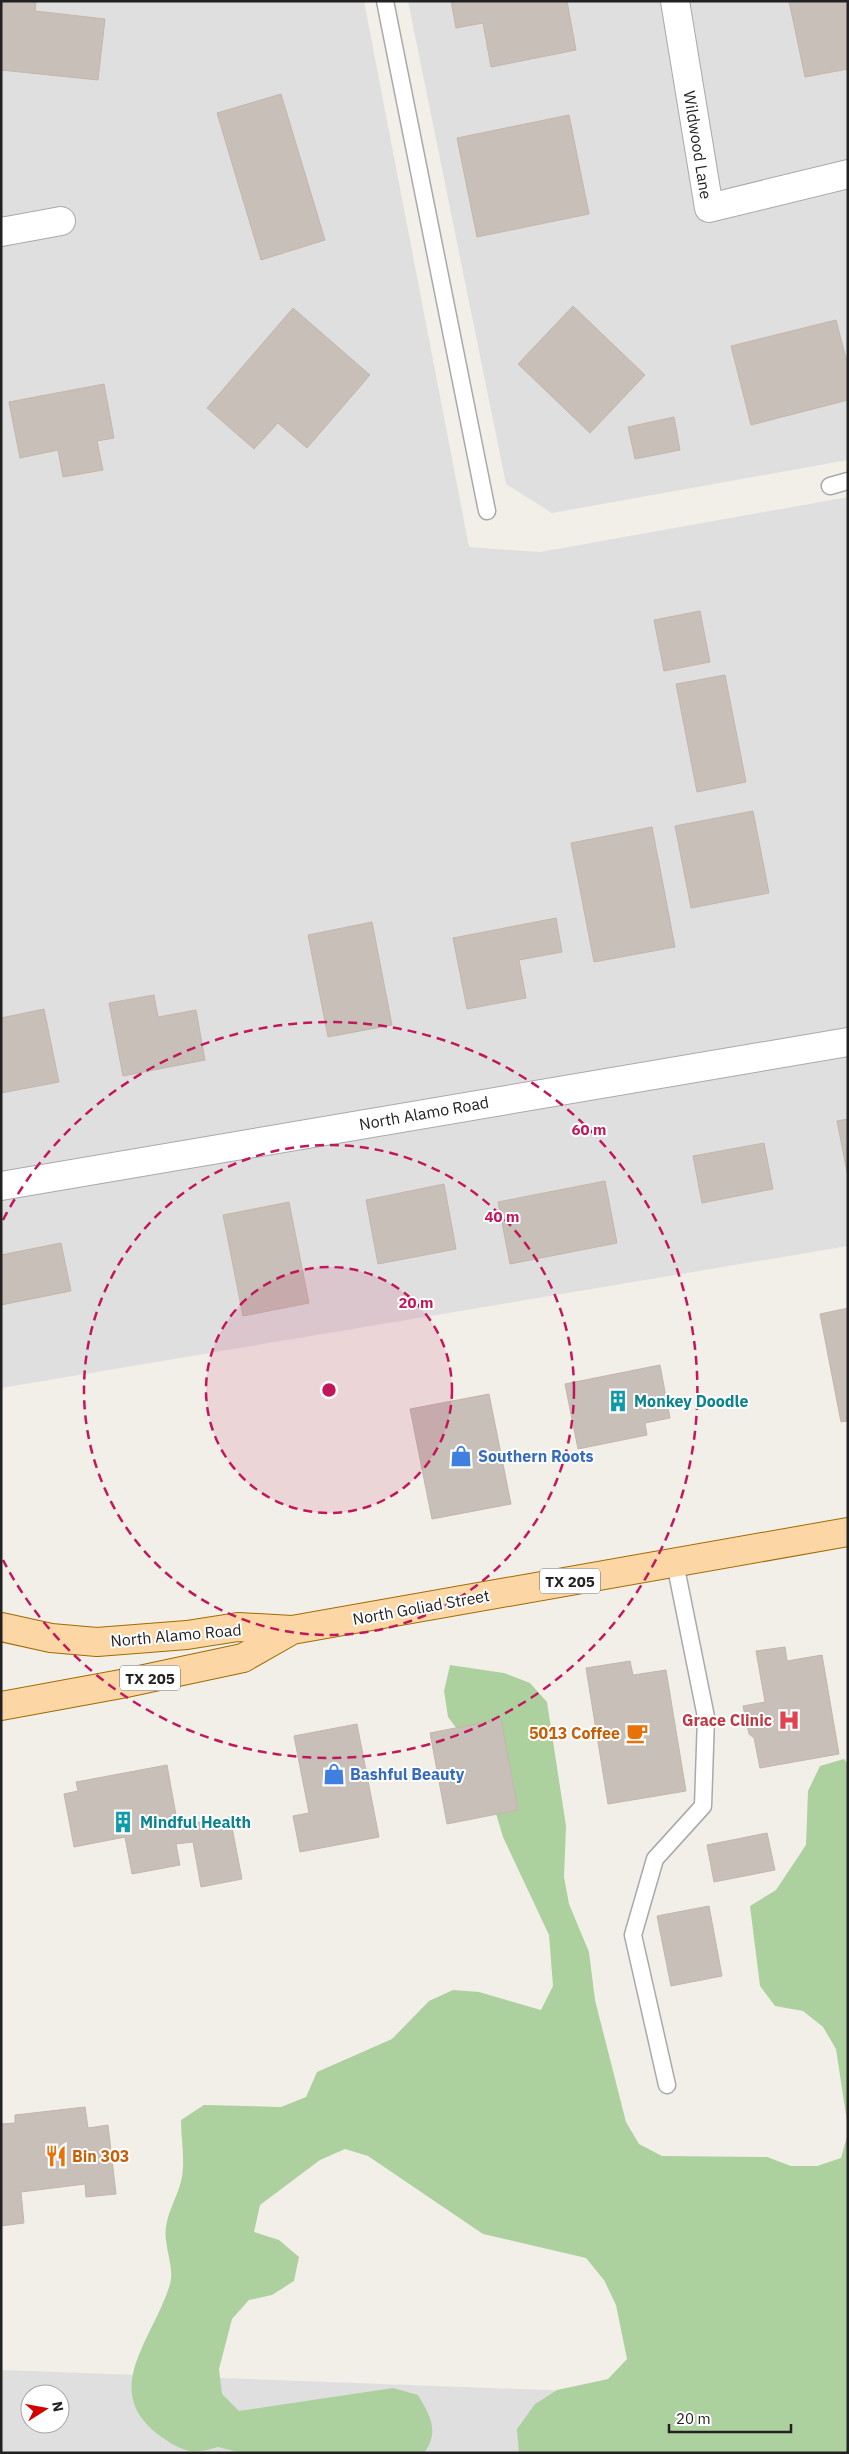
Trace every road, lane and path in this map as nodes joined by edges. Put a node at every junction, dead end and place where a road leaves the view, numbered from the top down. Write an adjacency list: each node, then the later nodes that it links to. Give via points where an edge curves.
1 (385, 1): 8 (lane)
2 (675, 1): 3 (street, Wildwood Lane, via 709,208)
3 (848, 174)
4 (61, 221): 5 (street)
5 (1, 232)
6 (848, 481): 7 (lane)
7 (830, 486)
8 (487, 511)
9 (848, 1042): 10 (street, North Alamo Road)
10 (1, 1186)
11 (848, 1532): 12 (main road, North Goliad Street / TX 205)
12 (675, 1563): 14 (main road, North Goliad Street / TX 205); 16 (lane, via 706,1717 703,1806 655,1859 633,1935)
13 (1, 1627): 14 (main road, North Alamo Road / TX 205, via 52,1638 97,1642 187,1635 238,1627)
14 (292, 1630): 15 (main road, North Goliad Street / TX 205, via 243,1658)
15 (1, 1706)
16 (667, 2085)

